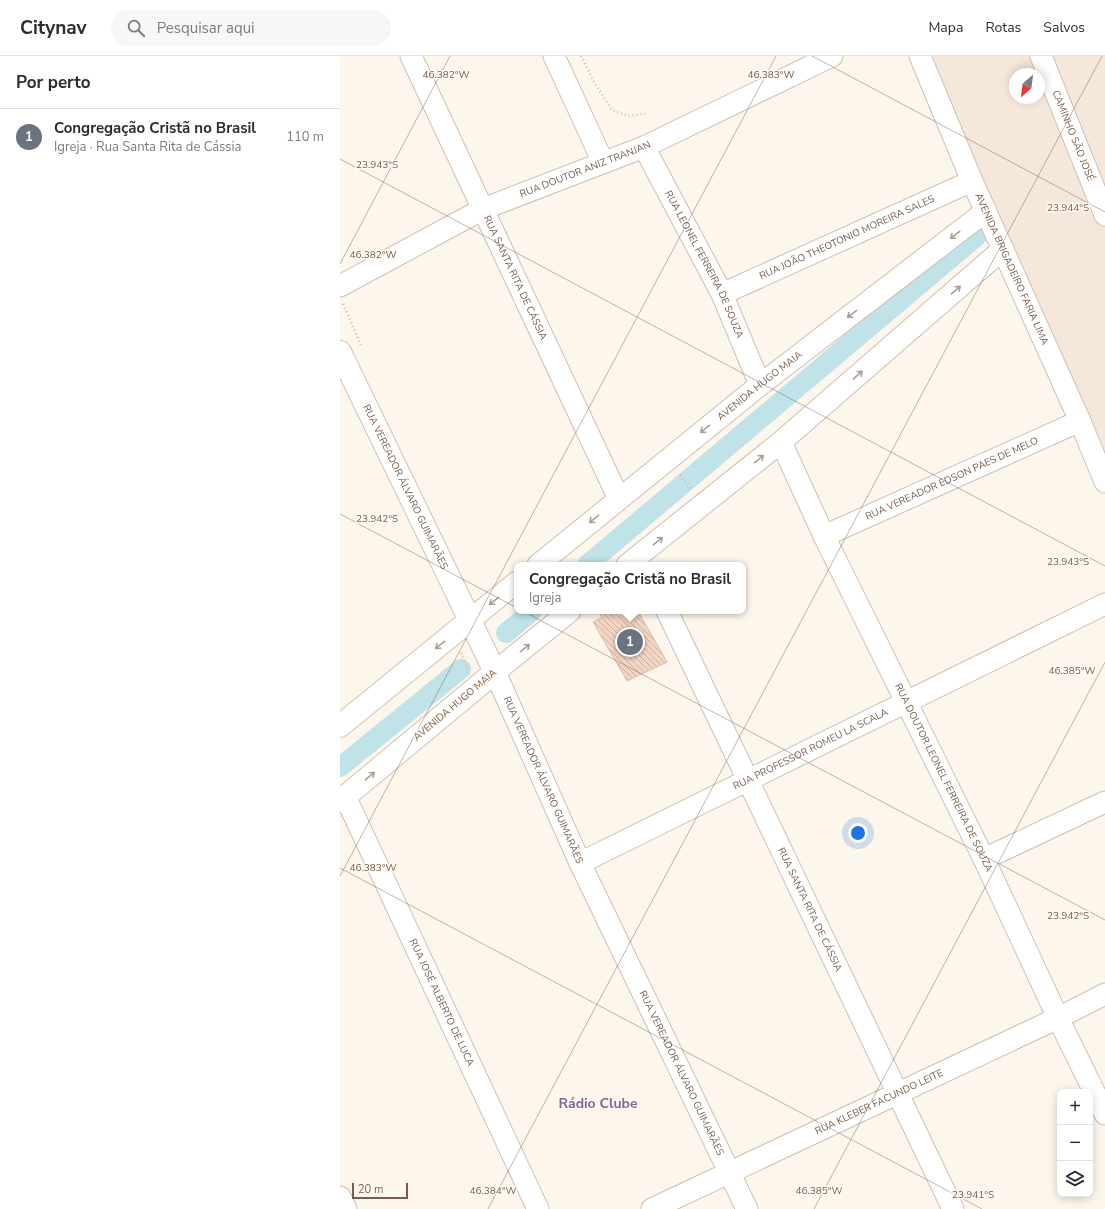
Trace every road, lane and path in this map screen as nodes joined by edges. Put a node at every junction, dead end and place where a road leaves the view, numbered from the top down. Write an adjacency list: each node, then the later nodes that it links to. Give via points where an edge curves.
1 (411, 56): 11 (street, RUA SANTA RITA DE CÁSSIA)
2 (554, 56): 9 (street)
3 (581, 56): 7 (path, via 612,110 628,116)
4 (832, 56): 8 (street, RUA DOUTOR ANIZ TRANJAN)
5 (920, 56): 10 (street, AVENIDA BRIGADEIRO FARIA LIMA)
6 (1041, 56): 13 (street, CAMINHO SÃO JOSÉ)
7 (648, 112)
8 (644, 147): 9 (street, RUA DOUTOR ANIZ TRANJAN); 16 (street, RUA LEONEL FERREIRA DE SOUZA)
9 (604, 162): 11 (street, RUA DOUTOR ANIZ TRANJAN)
10 (972, 181): 12 (street, AVENIDA BRIGADEIRO FARIA LIMA); 16 (street, RUA JOÃO THEOTONIO MOREIRA SALES)
11 (483, 209): 15 (street, RUA DOUTOR ANIZ TRANJAN); 23 (street, RUA SANTA RITA DE CÁSSIA)
12 (986, 211): 14 (street, AVENIDA BRIGADEIRO FARIA LIMA); 18 (street, AVENIDA HUGO MAIA, one-way to 18)
13 (1105, 216)
14 (1003, 249): 19 (street, AVENIDA BRIGADEIRO FARIA LIMA); 20 (street, one-way to 14)
15 (340, 286)
16 (722, 294): 18 (street, RUA LEONEL FERREIRA DE SOUZA)
17 (340, 352): 32 (street, RUA VEREADOR ÁLVARO GUIMARÃES)
18 (760, 385): 21 (street, AVENIDA HUGO MAIA, one-way to 21)
19 (1080, 421): 22 (street, AVENIDA BRIGADEIRO FARIA LIMA); 25 (street, RUA VEREADOR EDSON PAES DE MELO)
20 (781, 442): 24 (street, one-way to 20); 25 (street, RUA DOUTOR LEONEL FERREIRA DE SOUZA)
21 (668, 459): 23 (street, AVENIDA HUGO MAIA); 24 (path)
22 (1105, 480)
23 (619, 499): 26 (street, AVENIDA HUGO MAIA, one-way to 26)
24 (703, 504): 27 (street, one-way to 24)
25 (824, 536): 36 (street, RUA DOUTOR LEONEL FERREIRA DE SOUZA)
26 (542, 562)
27 (637, 562)
28 (514, 584): 32 (street, one-way to 32)
29 (1105, 604): 36 (street, RUA PROFESSOR ROMEU LA SCALA)
30 (565, 614): 34 (street, AVENIDA HUGO MAIA, one-way to 30)
31 (668, 614): 38 (street, RUA SANTA RITA DE CÁSSIA)
32 (470, 620): 34 (street, RUA VEREADOR ÁLVARO GUIMARÃES); 37 (street, one-way to 37)
33 (463, 658): 35 (path)
34 (488, 659): 39 (street, AVENIDA HUGO MAIA, one-way to 34); 42 (street, RUA VEREADOR ÁLVARO GUIMARÃES)
35 (471, 674)
36 (906, 702): 38 (street, RUA PROFESSOR ROMEU LA SCALA); 41 (street, RUA DOUTOR LEONEL FERREIRA DE SOUZA)
37 (340, 726)
38 (748, 780): 42 (street, RUA PROFESSOR ROMEU LA SCALA); 45 (street, RUA SANTA RITA DE CÁSSIA)
39 (343, 798): 50 (street, RUA JOSÉ ALBERTO DE LUCA)
40 (1105, 802): 41 (street)
41 (984, 859): 44 (street, RUA DOUTOR LEONEL FERREIRA DE SOUZA)
42 (580, 863): 47 (street, RUA VEREADOR ÁLVARO GUIMARÃES)
43 (1105, 994): 44 (street, RUA KLEBER FACUNDO LEITE)
44 (1058, 1018): 45 (street, RUA KLEBER FACUNDO LEITE); 46 (street, RUA DOUTOR LEONEL FERREIRA DE SOUZA)
45 (897, 1094): 47 (street, RUA KLEBER FACUNDO LEITE); 53 (street, RUA SANTA RITA DE CÁSSIA)
46 (1105, 1114)
47 (730, 1174): 51 (street, RUA KLEBER FACUNDO LEITE); 52 (street, RUA VEREADOR ÁLVARO GUIMARÃES)
48 (340, 1197): 49 (street)
49 (346, 1209)
50 (538, 1209)
51 (652, 1209)
52 (747, 1209)
53 (953, 1209)

